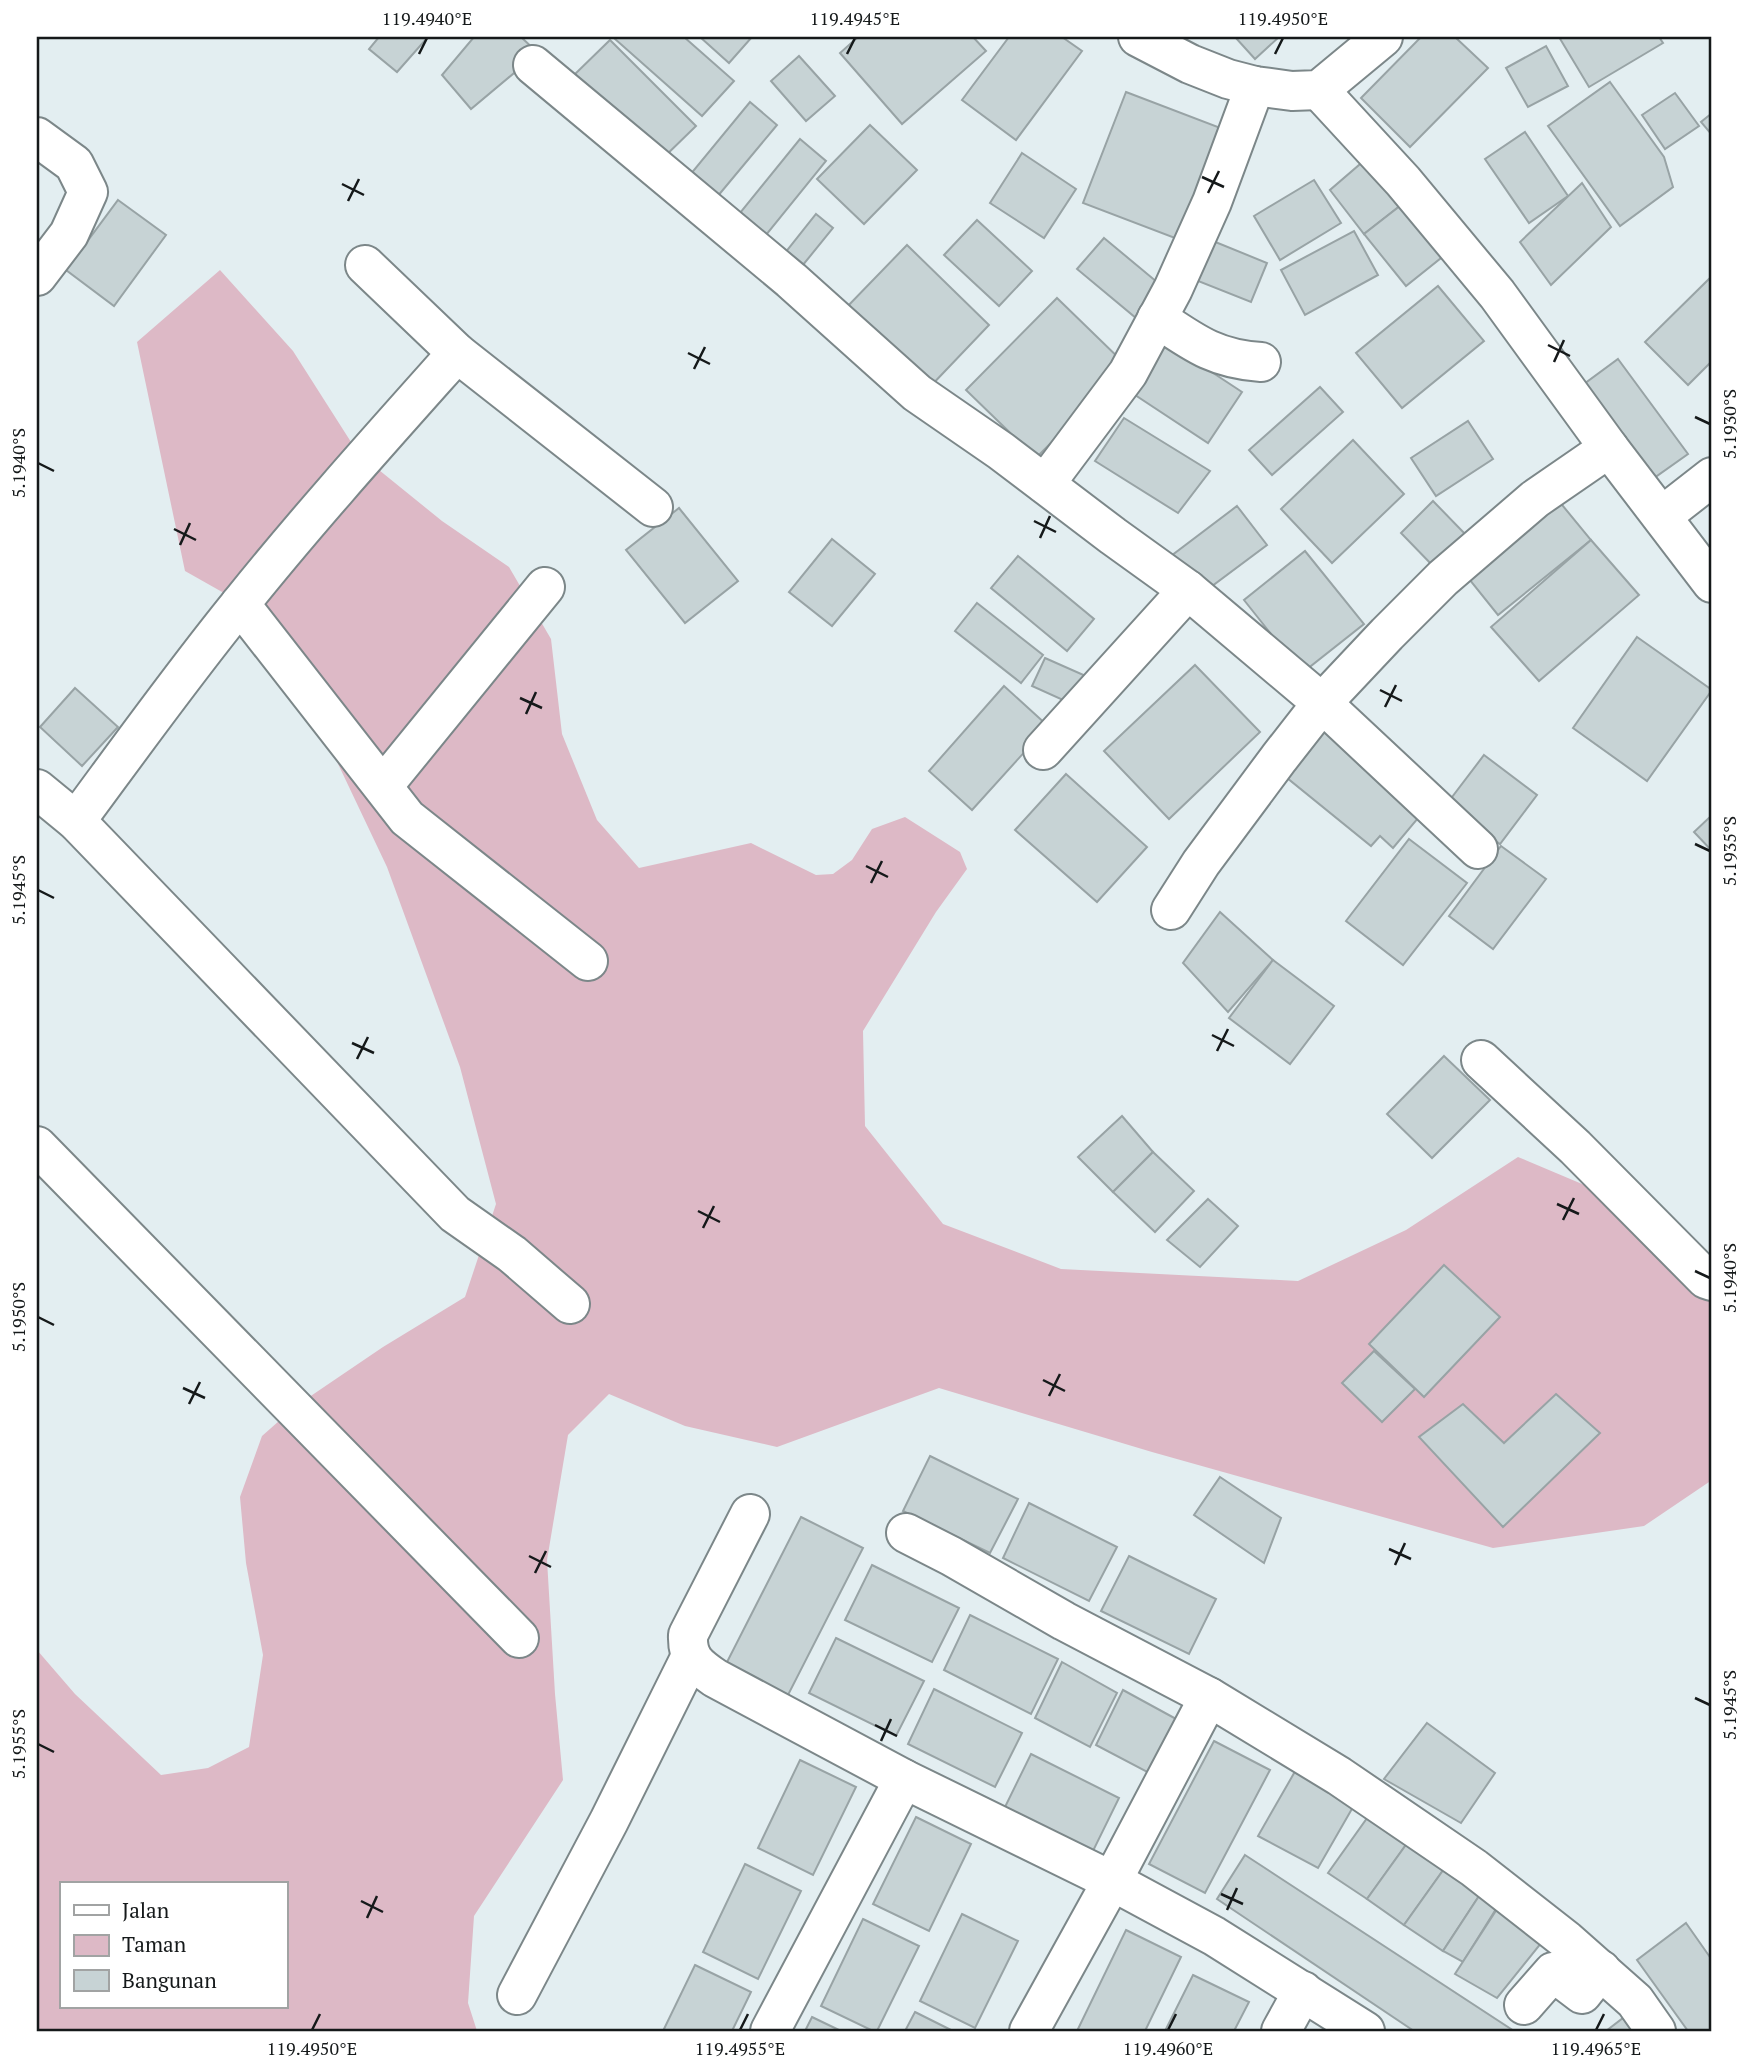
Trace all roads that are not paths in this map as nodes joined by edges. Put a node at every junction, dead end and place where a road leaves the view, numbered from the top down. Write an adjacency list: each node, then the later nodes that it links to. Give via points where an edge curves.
1 (1138, 37): 4 (street, via 1190,64)
2 (1383, 37): 5 (street)
3 (533, 65): 14 (street, via 791,280 917,393)
4 (1255, 86): 5 (street); 9 (street, via 1212,202)
5 (1319, 90): 12 (street, via 1403,181 1496,295)
6 (37, 137): 8 (street, via 74,164 88,191 69,234)
7 (365, 265): 10 (street)
8 (37, 276)
9 (1157, 318): 11 (street, via 1216,354); 14 (street, via 1128,373)
10 (457, 354): 15 (street); 20 (street)
11 (1261, 362)
12 (1609, 448): 16 (street); 21 (street, via 1535,499 1443,578)
13 (1712, 477): 16 (street)
14 (1045, 484): 19 (street)
15 (653, 507)
16 (1662, 516): 17 (street)
17 (1712, 583)
18 (545, 587): 23 (street)
19 (1188, 590): 21 (street); 22 (street)
20 (240, 604): 23 (street); 25 (street)
21 (1322, 703): 26 (street); 27 (street, via 1230,823)
22 (1043, 750)
23 (383, 786): 28 (street, via 407,818)
24 (37, 789): 25 (street)
25 (76, 821): 32 (street, via 455,1214 512,1254)
26 (1478, 849)
27 (1171, 910)
28 (588, 961)
29 (1481, 1060): 31 (street)
30 (37, 1146): 35 (street)
31 (1712, 1281)
32 (570, 1304)
33 (750, 1514): 36 (street, via 688,1634)
34 (906, 1533): 37 (street)
35 (519, 1638)
36 (691, 1657): 38 (street, via 715,1678); 42 (street)
37 (1209, 1697): 39 (street); 40 (street, via 1339,1776 1474,1868)
38 (904, 1779): 39 (street); 44 (street)
39 (1112, 1881): 41 (street); 45 (street)
40 (1601, 1970): 43 (street, via 1582,1994 1553,1972); 48 (street, via 1635,2001)
41 (1303, 1991): 46 (street); 47 (street)
42 (517, 1995)
43 (1524, 2005)
44 (770, 2031)
45 (1029, 2031)
46 (1281, 2031)
47 (1365, 2031)
48 (1656, 2031)

